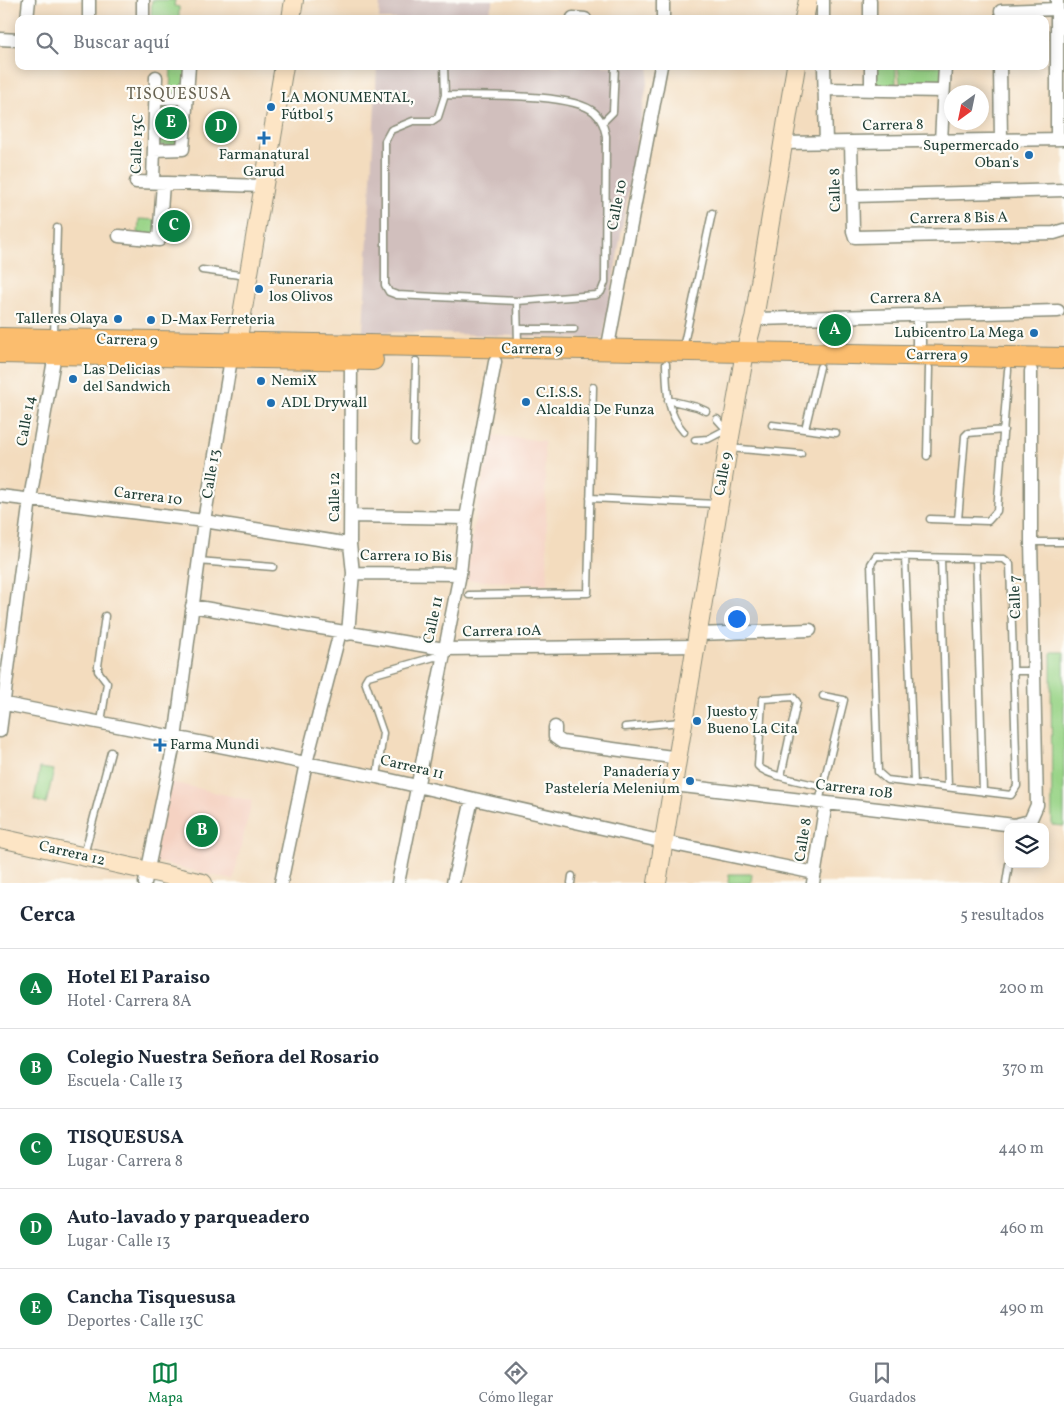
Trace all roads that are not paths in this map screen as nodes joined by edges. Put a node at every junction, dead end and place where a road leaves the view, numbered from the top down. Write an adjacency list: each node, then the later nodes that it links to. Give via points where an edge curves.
1 (29, 0): 11 (street)
2 (90, 0): 12 (street)
3 (144, 0): 13 (street)
4 (294, 0): 14 (main road)
5 (663, 0): 15 (street)
6 (808, 0): 16 (main road)
7 (823, 0): 17 (street)
8 (870, 0): 18 (street)
9 (1057, 5): 10 (street); 21 (street)
10 (1001, 10)
11 (27, 15)
12 (89, 15)
13 (144, 15)
14 (292, 15)
15 (663, 15)
16 (805, 15)
17 (823, 15)
18 (870, 15)
19 (0, 39): 20 (street)
20 (15, 40)
21 (1061, 51): 40 (street)
22 (189, 70): 38 (street)
23 (283, 70): 49 (main road, Calle 13)
24 (444, 70): 36 (lane)
25 (615, 70): 39 (lane, via 613,112)
26 (660, 70): 68 (street, Calle 10)
27 (795, 70): 44 (main road, Calle 9)
28 (824, 70): 33 (street)
29 (871, 70): 34 (street)
30 (944, 70): 35 (street)
31 (1000, 70): 41 (street)
32 (156, 78): 37 (street, Calle 13C)
33 (824, 89): 34 (street); 45 (street)
34 (871, 90): 35 (street)
35 (943, 91): 42 (street)
36 (445, 95): 39 (lane, via 538,98 576,104 593,112); 59 (lane, via 438,117 432,121 414,121 391,130 385,141 385,286 397,295)
37 (156, 98): 38 (street); 46 (street, Calle 13C)
38 (187, 98): 46 (street, via 183,149)
39 (603, 122): 59 (lane, via 606,136 605,282 601,292)
40 (1060, 139): 41 (street, Carrera 8)
41 (1001, 140): 42 (street, Carrera 8)
42 (941, 141): 43 (street, Carrera 8)
43 (851, 142): 45 (street, Carrera 8); 51 (street, Calle 8)
44 (782, 143): 45 (street, Carrera 8); 62 (main road, Calle 9)
45 (826, 143)
46 (154, 150): 48 (street, Calle 13C)
47 (136, 182): 48 (street)
48 (158, 183): 49 (street); 55 (street, Calle 13C, via 159,240)
49 (264, 186): 58 (main road, Calle 13)
50 (1064, 190): 51 (street)
51 (853, 196): 56 (street, Calle 8)
52 (712, 212): 70 (lane)
53 (57, 228): 66 (lane)
54 (1064, 231): 56 (street, Carrera 8 Bis A)
55 (119, 236)
56 (856, 236)
57 (202, 270): 58 (lane)
58 (248, 276): 69 (main road, Calle 13)
59 (517, 301): 63 (lane)
60 (1058, 311): 61 (street, Carrera 8A)
61 (919, 315): 62 (street, Carrera 8A); 77 (street)
62 (754, 319): 73 (main road, Calle 9)
63 (518, 329): 64 (lane); 67 (lane)
64 (574, 329)
65 (0, 338): 66 (main road, Carrera 9)
66 (54, 346): 69 (main road, Carrera 9); 71 (main road, Carrera 9); 99 (street, Calle 14)
67 (518, 349): 68 (main road, Carrera 9); 69 (main road, Carrera 9)
68 (607, 351): 70 (main road, Carrera 9)
69 (234, 352): 74 (main road, Carrera 9); 105 (street, Calle 13)
70 (682, 352): 73 (main road, Carrera 9)
71 (0, 353)
72 (1064, 358): 77 (main road, Carrera 9)
73 (744, 359): 77 (main road, Carrera 9); 78 (main road, Carrera 9); 79 (main road, Carrera 9); 86 (main road, Calle 9)
74 (351, 360): 75 (main road, Carrera 9); 101 (street, Calle 12)
75 (416, 361): 76 (main road, Carrera 9); 93 (lane)
76 (495, 362): 78 (main road, Carrera 9); 102 (street, Calle 11)
77 (924, 362): 79 (main road, Carrera 9); 80 (main road, Carrera 9); 96 (lane)
78 (666, 364): 84 (lane)
79 (820, 367): 88 (lane)
80 (1008, 370): 81 (main road, Carrera 9); 89 (lane)
81 (1031, 370): 82 (main road, Carrera 9); 106 (street, Calle 7)
82 (1064, 371)
83 (593, 387): 98 (lane)
84 (668, 400): 85 (lane); 90 (lane, via 673,418)
85 (706, 411)
86 (725, 425): 92 (lane, via 708,439); 94 (main road, Calle 9)
87 (772, 426): 88 (lane)
88 (805, 429): 91 (lane)
89 (1004, 430): 104 (lane, via 968,433 965,436); 104 (lane, via 997,511 988,522)
90 (684, 432)
91 (836, 433)
92 (695, 440)
93 (414, 442)
94 (728, 448): 95 (lane); 100 (main road, Calle 9)
95 (801, 454)
96 (927, 456)
97 (0, 496): 99 (street, Carrera 10)
98 (590, 498): 100 (lane); 116 (lane, via 588,592)
99 (30, 499): 105 (street, Carrera 10); 126 (street, Calle 14)
100 (718, 504): 121 (main road, Calle 9)
101 (351, 516): 102 (street); 108 (street, Calle 12)
102 (466, 518): 115 (street, Calle 11)
103 (930, 519): 104 (lane)
104 (958, 520)
105 (204, 521): 108 (street, Carrera 10); 112 (street, Calle 13)
106 (1031, 542): 107 (lane); 124 (street, Calle 7)
107 (1064, 542)
108 (350, 544): 114 (street, Calle 12)
109 (905, 557): 110 (lane); 138 (lane); 138 (lane, via 876,556 871,564 878,772 887,780)
110 (941, 558): 111 (lane); 142 (lane)
111 (976, 559): 123 (lane, via 1004,560 1010,564); 143 (lane)
112 (198, 561): 113 (lane); 117 (street, Calle 13)
113 (273, 567)
114 (352, 573): 115 (street, Carrera 10 Bis); 120 (street, Calle 12)
115 (460, 574): 122 (street, Calle 11)
116 (470, 595)
117 (192, 606): 120 (street, Carrera 10A); 132 (street, Calle 13)
118 (105, 616): 127 (lane, via 98,671 107,683)
119 (810, 630): 121 (street, Carrera 10A)
120 (344, 633): 122 (street, Carrera 10A); 135 (street, Calle 12)
121 (697, 640): 122 (street, Carrera 10A); 128 (main road, Calle 9)
122 (443, 654): 137 (lane, via 368,676 365,682 384,733); 139 (street, Calle 11)
123 (1012, 671): 124 (lane); 143 (lane, via 1017,786 1011,795)
124 (1035, 671): 146 (street, Calle 7, via 1037,805)
125 (823, 696): 141 (lane, via 844,700)
126 (3, 703): 127 (street, Carrera 11); 131 (street, Calle 14)
127 (100, 722): 132 (street, Carrera 11)
128 (684, 722): 130 (lane); 134 (main road, Calle 9)
129 (555, 727): 134 (street, via 556,737 562,742)
130 (625, 727)
131 (0, 731)
132 (175, 738): 135 (street, Carrera 11); 153 (street, Calle 13)
133 (111, 752): 151 (lane)
134 (679, 758): 140 (main road, Calle 9)
135 (306, 763): 137 (street, Carrera 11); 156 (street, Calle 12)
136 (781, 776): 136 (lane, via 761,771 758,766 761,704 763,699 793,697 797,702); 141 (lane)
137 (378, 777): 139 (street, Carrera 11)
138 (914, 783): 142 (lane)
139 (416, 785): 144 (street, Carrera 11); 157 (street, Calle 11)
140 (674, 785): 145 (street, Carrera 10B); 150 (main road, Calle 9)
141 (823, 787): 145 (lane)
142 (948, 787): 143 (lane)
143 (983, 792)
144 (472, 799): 150 (street, Carrera 11); 158 (street)
145 (823, 802): 148 (street, Carrera 10B); 154 (street, Calle 8)
146 (1030, 821): 147 (street, Carrera 10B)
147 (1023, 823)
148 (1004, 825)
149 (0, 838): 151 (main road, Carrera 12)
150 (664, 842): 154 (street, Carrera 11); 159 (main road, Calle 9)
151 (83, 856): 153 (main road, Carrera 12)
152 (1008, 868): 160 (lane)
153 (146, 877): 155 (main road, Carrera 12)
154 (814, 878)
155 (203, 883)
156 (281, 883)
157 (398, 883)
158 (453, 883)
159 (657, 883)
160 (1006, 883)

